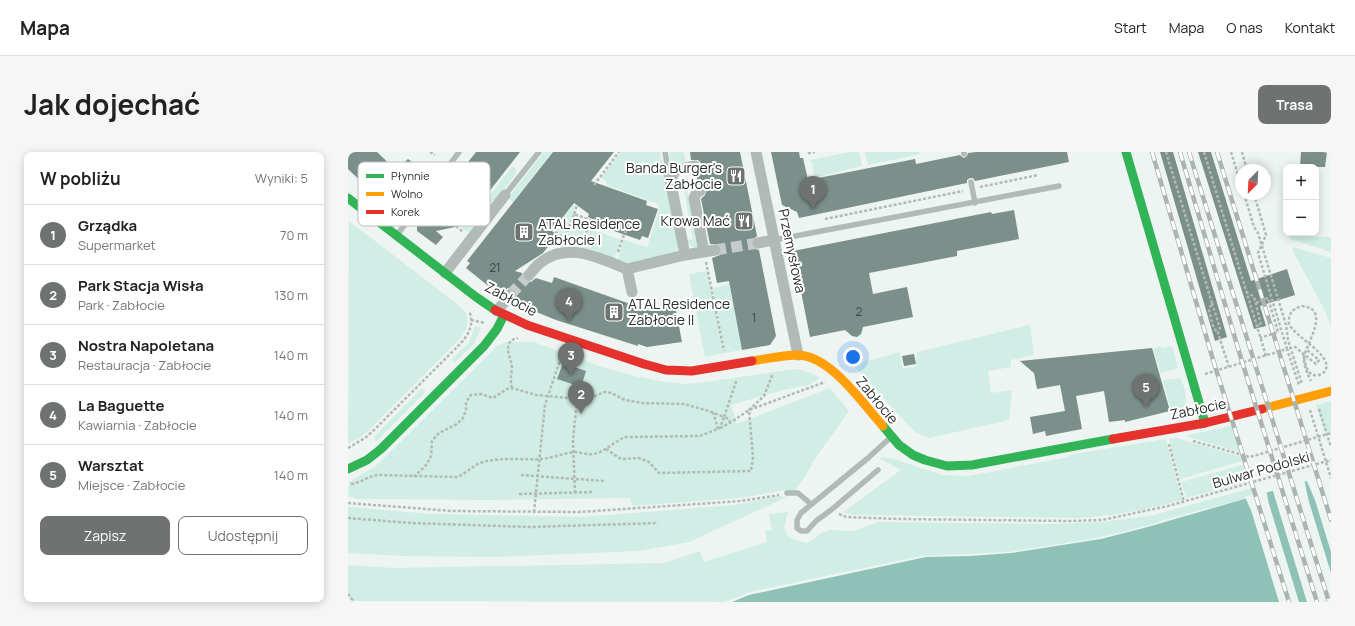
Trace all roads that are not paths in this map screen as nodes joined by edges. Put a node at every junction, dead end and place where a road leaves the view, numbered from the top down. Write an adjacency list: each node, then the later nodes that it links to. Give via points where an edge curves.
1 (459, 152): 6 (lane)
2 (539, 152): 12 (lane)
3 (665, 152): 8 (lane)
4 (756, 152): 21 (street, Przemysłowa)
5 (1126, 152): 32 (street)
6 (451, 162)
7 (695, 166): 8 (street)
8 (669, 174): 23 (street)
9 (971, 182): 14 (lane)
10 (1059, 186): 14 (lane)
11 (700, 191): 23 (street, via 694,198 710,251)
12 (505, 195): 16 (street)
13 (348, 198): 15 (street, Zabłocie)
14 (975, 203): 21 (lane)
15 (358, 206)
16 (490, 214)
17 (384, 226): 20 (street, Zabłocie)
18 (403, 226): 20 (lane)
19 (481, 226): 25 (street)
20 (396, 235): 25 (street, Zabłocie)
21 (774, 240): 22 (street); 30 (street, Przemysłowa)
22 (758, 243)
23 (685, 255): 24 (street)
24 (627, 269): 26 (street, via 579,252 560,253 548,257); 27 (street)
25 (445, 273): 29 (street, Zabłocie)
26 (529, 275)
27 (632, 292)
28 (510, 295): 29 (street)
29 (501, 313): 30 (street, Zabłocie, via 527,325 666,370 692,371); 34 (street, via 497,329 484,346 381,449 367,460)
30 (798, 355): 33 (street, Zabłocie, via 820,361 835,372)
31 (1331, 391): 32 (street, Zabłocie)
32 (1205, 423): 33 (street, Zabłocie, via 960,466 947,466 925,460 903,448)
33 (891, 437): 37 (lane)
34 (348, 469)
35 (878, 470): 37 (lane, via 807,531 801,531 797,528 797,520)
36 (787, 493): 37 (lane, via 798,493)
37 (811, 504)

